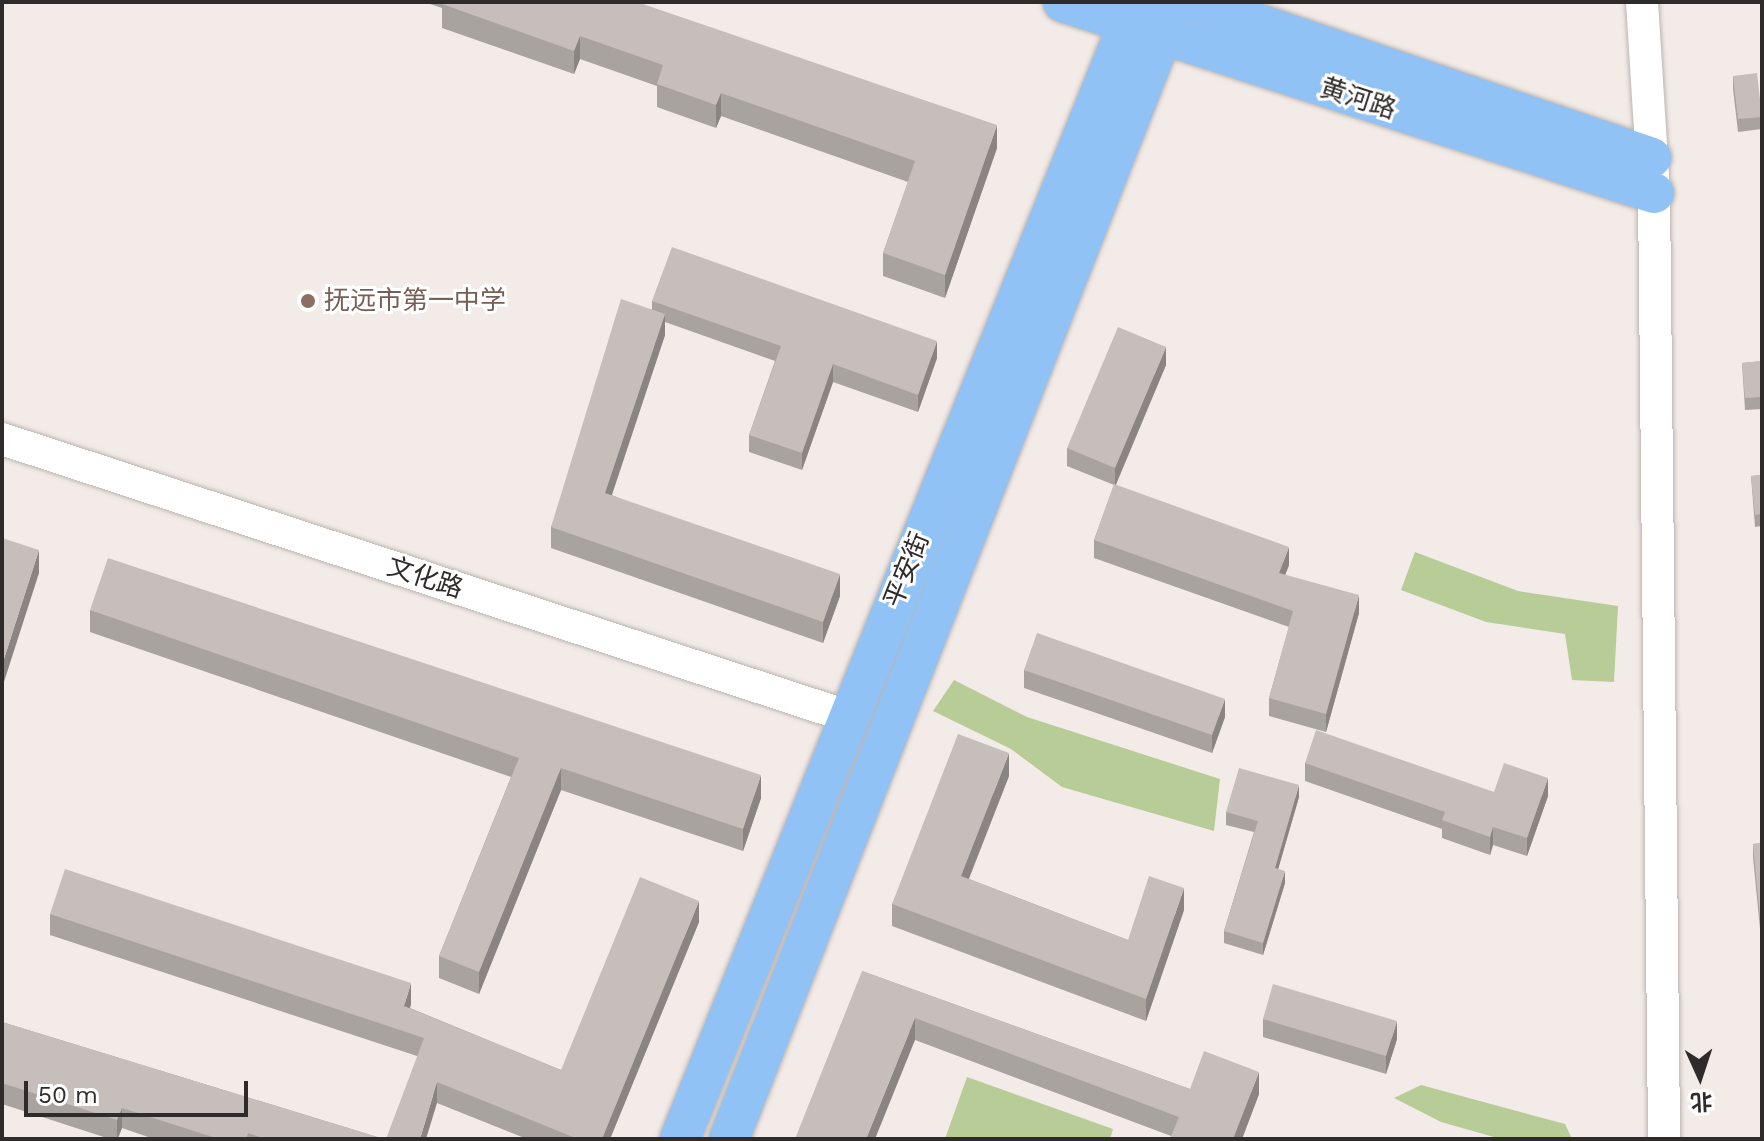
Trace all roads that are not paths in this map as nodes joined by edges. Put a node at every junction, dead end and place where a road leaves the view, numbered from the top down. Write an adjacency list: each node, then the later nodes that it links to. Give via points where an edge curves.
1 (1063, 2): 4 (main road, 黄河路)
2 (1194, 2): 5 (main road, 黄河路)
3 (1642, 2): 5 (street)
4 (1151, 16): 5 (main road, 黄河路); 7 (main road, 平安街); 9 (main road, 平安街)
5 (1652, 176): 10 (street)
6 (2, 439): 7 (street, 文化路)
7 (847, 716): 8 (main road, 平安街)
8 (680, 1139)
9 (729, 1139)
10 (1664, 1139)

